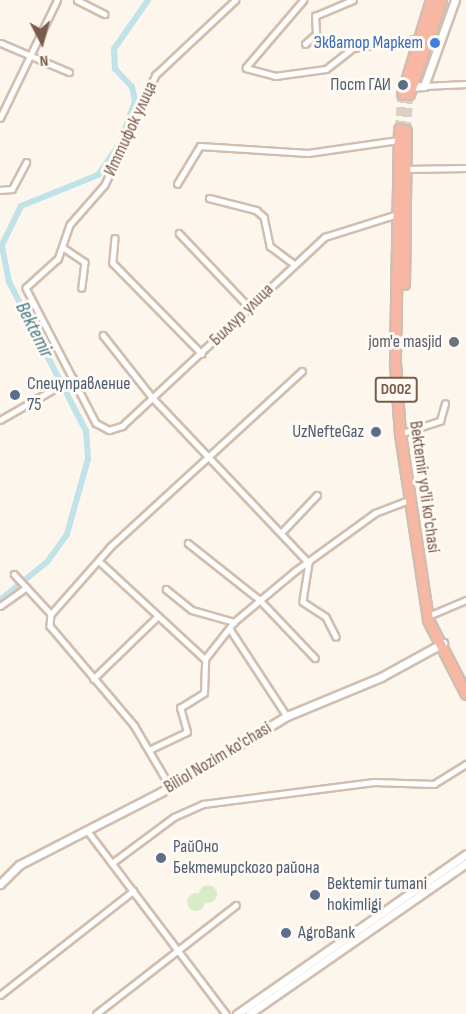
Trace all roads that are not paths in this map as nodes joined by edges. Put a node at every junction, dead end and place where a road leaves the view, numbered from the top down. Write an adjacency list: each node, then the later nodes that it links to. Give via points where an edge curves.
1 (57, 0): 13 (street)
2 (77, 0): 9 (street)
3 (236, 0): 31 (street, Иттифок улица, via 151,83 139,119 105,185 70,225)
4 (304, 0): 10 (street, via 246,69 274,76 326,69 353,48)
5 (353, 0): 12 (street, via 315,16 316,34)
6 (431, 0): 10 (highway)
7 (441, 0): 17 (highway)
8 (455, 0): 16 (street)
9 (105, 14)
10 (416, 39): 17 (highway)
11 (1, 44): 13 (street)
12 (305, 44)
13 (31, 53): 14 (street); 19 (street)
14 (69, 72)
15 (466, 84): 16 (street)
16 (424, 86): 17 (street)
17 (407, 92)
18 (0, 101): 19 (street)
19 (7, 103): 20 (street)
20 (0, 118)
21 (398, 141): 24 (highway, Bektemir yo'li ko'chasi / D002, via 403,130); 25 (street, via 308,153 196,147); 28 (highway, Bektemir yo'li ko'chasi / D002)
22 (26, 163): 26 (street, via 12,189)
23 (466, 168): 24 (street)
24 (406, 169): 43 (highway, Bektemir yo'li ko'chasi / D002, via 401,363)
25 (177, 184)
26 (0, 190)
27 (209, 198): 32 (street, via 256,210 264,217 270,246)
28 (399, 214): 32 (street, Биллур улица, via 338,230); 46 (highway, Bektemir yo'li ko'chasi / D002, via 396,398)
29 (179, 233): 34 (street)
30 (115, 238): 36 (street, via 113,263)
31 (64, 248): 33 (street, via 85,262); 38 (street, Иттифок улица, via 25,291)
32 (294, 264): 34 (street, Биллур улица)
33 (82, 288)
34 (250, 308): 36 (street, Биллур улица)
35 (103, 335): 39 (street)
36 (202, 354): 39 (street, Биллур улица)
37 (302, 370): 44 (street)
38 (73, 378): 41 (street); 42 (street, Иттифок улица)
39 (152, 398): 42 (street, Биллур улица, via 115,430); 44 (street)
40 (445, 404): 43 (street, via 440,421)
41 (0, 420)
42 (96, 423)
43 (406, 432): 58 (highway, Bektemir yo'li ko'chasi / D002)
44 (208, 458): 47 (street); 49 (street)
45 (317, 495): 47 (street)
46 (409, 500): 50 (street, via 375,513); 63 (highway, Bektemir yo'li ko'chasi / D002, via 424,600)
47 (281, 533): 50 (street)
48 (188, 543): 54 (street)
49 (99, 561): 57 (street); 59 (street)
50 (309, 563): 54 (street); 62 (street, via 303,602 326,617)
51 (14, 574): 52 (street)
52 (24, 587): 56 (street); 57 (street)
53 (166, 589): 60 (street, via 192,610)
54 (260, 600): 60 (street); 64 (street)
55 (466, 600): 58 (street)
56 (0, 606)
57 (51, 614): 66 (street, via 50,626)
58 (433, 614): 63 (highway, Bektemir yo'li ko'chasi / D002)
59 (156, 616): 65 (street); 66 (street)
60 (234, 622): 61 (street)
61 (230, 628): 65 (street); 69 (street)
62 (336, 637)
63 (440, 645): 67 (highway, Bektemir yo'li ko'chasi / D002); 68 (highway, Bektemir yo'li ko'chasi / D002); 69 (street, Biliol Nozim ko'chasi, via 381,677)
64 (315, 658)
65 (205, 659): 70 (street, via 204,693 180,708 187,732)
66 (93, 679): 70 (street)
67 (465, 679)
68 (466, 694)
69 (287, 716): 72 (street, Biliol Nozim ko'chasi)
70 (148, 750): 72 (street)
71 (466, 764): 75 (street, via 434,783 374,782 203,804 174,817)
72 (170, 786): 73 (street, Biliol Nozim ko'chasi)
73 (87, 830): 75 (street); 77 (street, Biliol Nozim ko'chasi, via 19,865)
74 (466, 854): 82 (street)
75 (112, 863): 78 (street)
76 (466, 863): 82 (street)
77 (0, 884)
78 (133, 891): 80 (street); 81 (street)
79 (236, 905): 80 (street)
80 (179, 951): 83 (street); 84 (street)
81 (0, 995)
82 (243, 1013)
83 (96, 1014)
84 (226, 1014)

